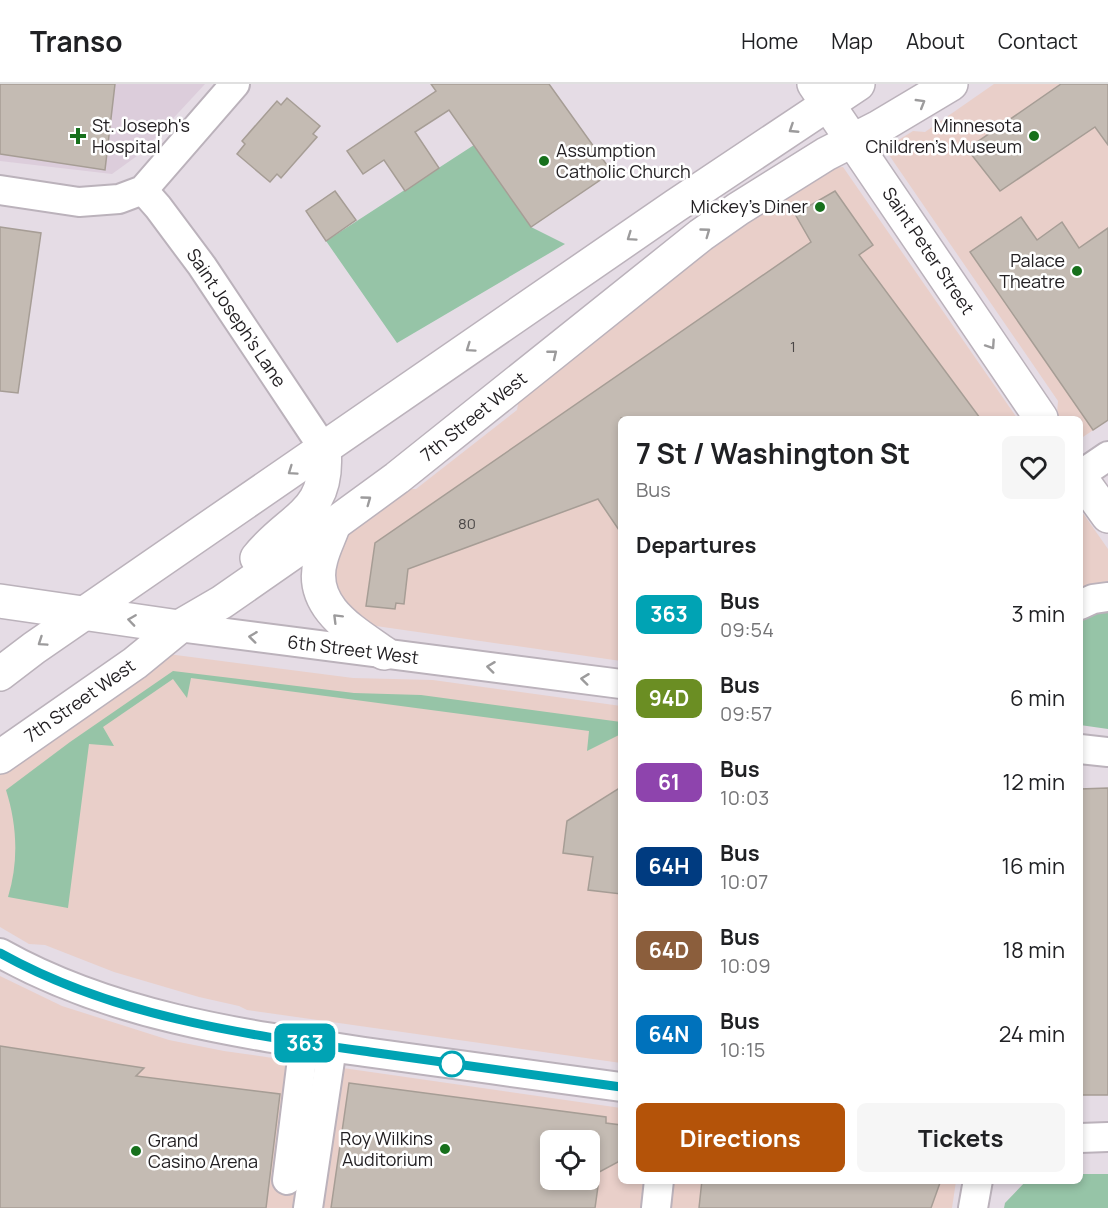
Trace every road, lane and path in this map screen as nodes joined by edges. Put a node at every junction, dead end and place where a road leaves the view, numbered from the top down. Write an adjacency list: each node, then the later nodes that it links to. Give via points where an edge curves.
1 (235, 84): 7 (street)
2 (858, 84): 4 (main road)
3 (951, 84): 5 (main road, 7th Street West, one-way to 3)
4 (821, 94): 5 (main road, Saint Peter Street); 9 (main road, one-way to 9, via 675,206)
5 (853, 140): 8 (main road, Saint Peter Street, one-way to 8); 14 (main road, 7th Street West, one-way to 5, via 701,236 738,209)
6 (0, 190): 7 (street, via 79,202 119,199)
7 (143, 190): 9 (street, Saint Joseph's Lane, via 202,266)
8 (1040, 416)
9 (324, 449): 17 (main road, via 326,469 321,489 305,514 266,546); 19 (main road, one-way to 19)
10 (1108, 456): 11 (street)
11 (1083, 474)
12 (1083, 480): 13 (main road)
13 (1108, 516)
14 (334, 524): 17 (main road, 7th Street West); 21 (main road, one-way to 14, via 337,619 322,593 320,561)
15 (1108, 597): 18 (street)
16 (0, 601): 19 (main road, 6th Street West)
17 (222, 602): 20 (main road, 7th Street West)
18 (1083, 603)
19 (86, 613): 20 (main road, 6th Street West, one-way to 19); 22 (main road, one-way to 22)
20 (179, 627): 21 (street, 6th Street West, one-way to 20); 24 (main road, 7th Street West, via 135,663)
21 (384, 653): 23 (street, 6th Street West, one-way to 21)
22 (0, 674)
23 (618, 684)
24 (0, 757)
25 (0, 953): 26 (street, via 52,979 155,1015)
26 (318, 1045): 27 (street); 30 (street); 33 (street)
27 (618, 1087)
28 (1108, 1137): 29 (street)
29 (1083, 1138)
30 (287, 1180)
31 (659, 1184): 34 (street)
32 (977, 1184): 35 (street)
33 (308, 1208)
34 (656, 1208)
35 (973, 1208)

